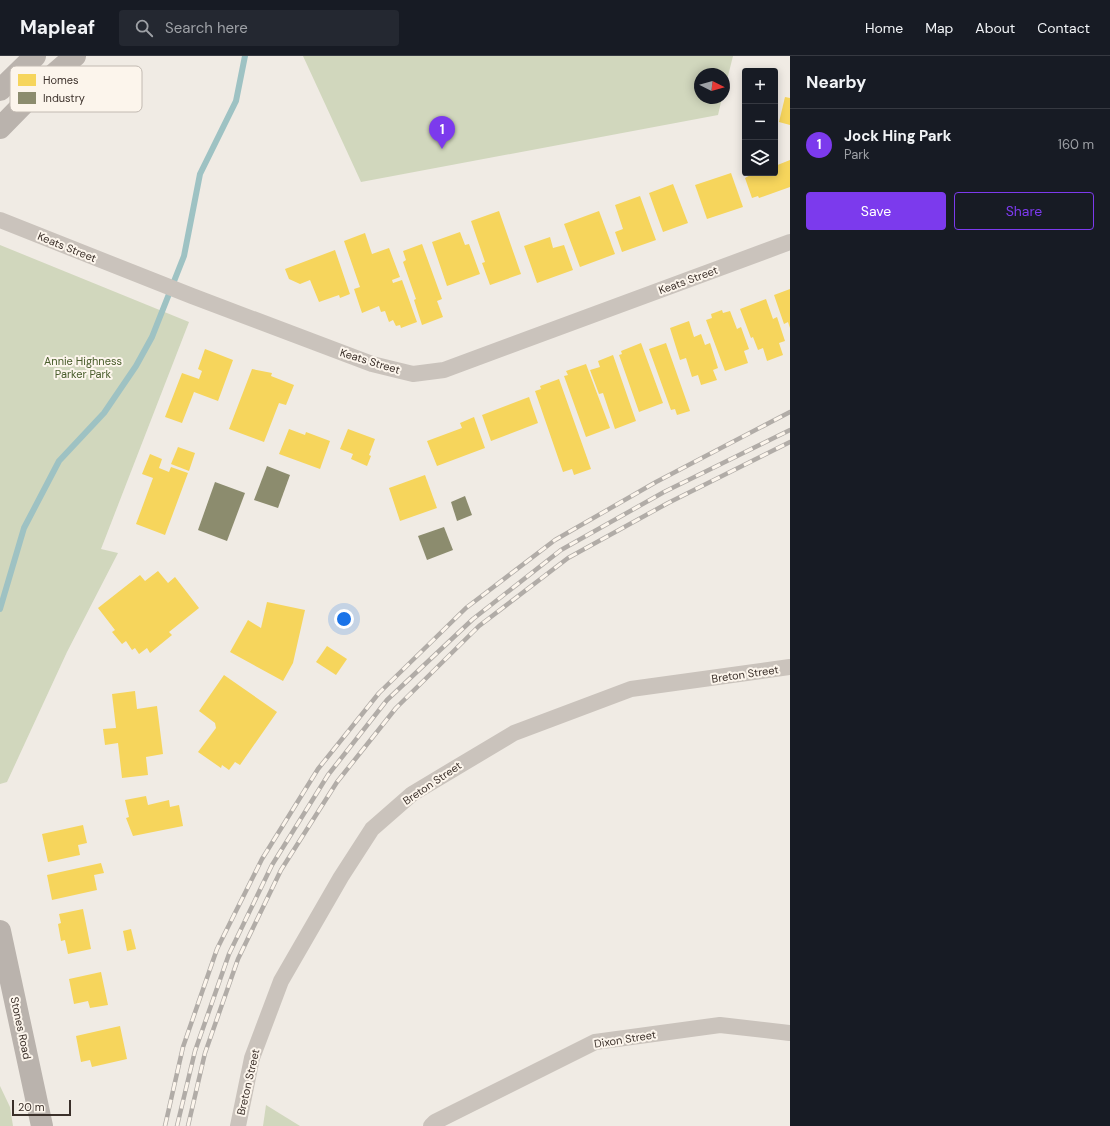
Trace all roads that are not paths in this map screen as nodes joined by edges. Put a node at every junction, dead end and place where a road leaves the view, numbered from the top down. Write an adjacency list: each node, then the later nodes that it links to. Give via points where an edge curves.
1 (35, 56): 3 (street)
2 (75, 56): 4 (street)
3 (25, 66)
4 (63, 66)
5 (10, 80): 6 (street)
6 (0, 90)
7 (16, 112): 8 (street)
8 (0, 128)
9 (0, 220): 10 (street, Keats Street, via 372,364 413,374 444,370)
10 (790, 242)
11 (790, 667): 15 (street, Breton Street, via 631,689 514,733 412,794 372,829 281,980 252,1058)
12 (0, 931): 14 (street, Stones Road)
13 (790, 1033): 16 (street, Dixon Street, via 720,1025 595,1042)
14 (42, 1126)
15 (238, 1126)
16 (431, 1126)

